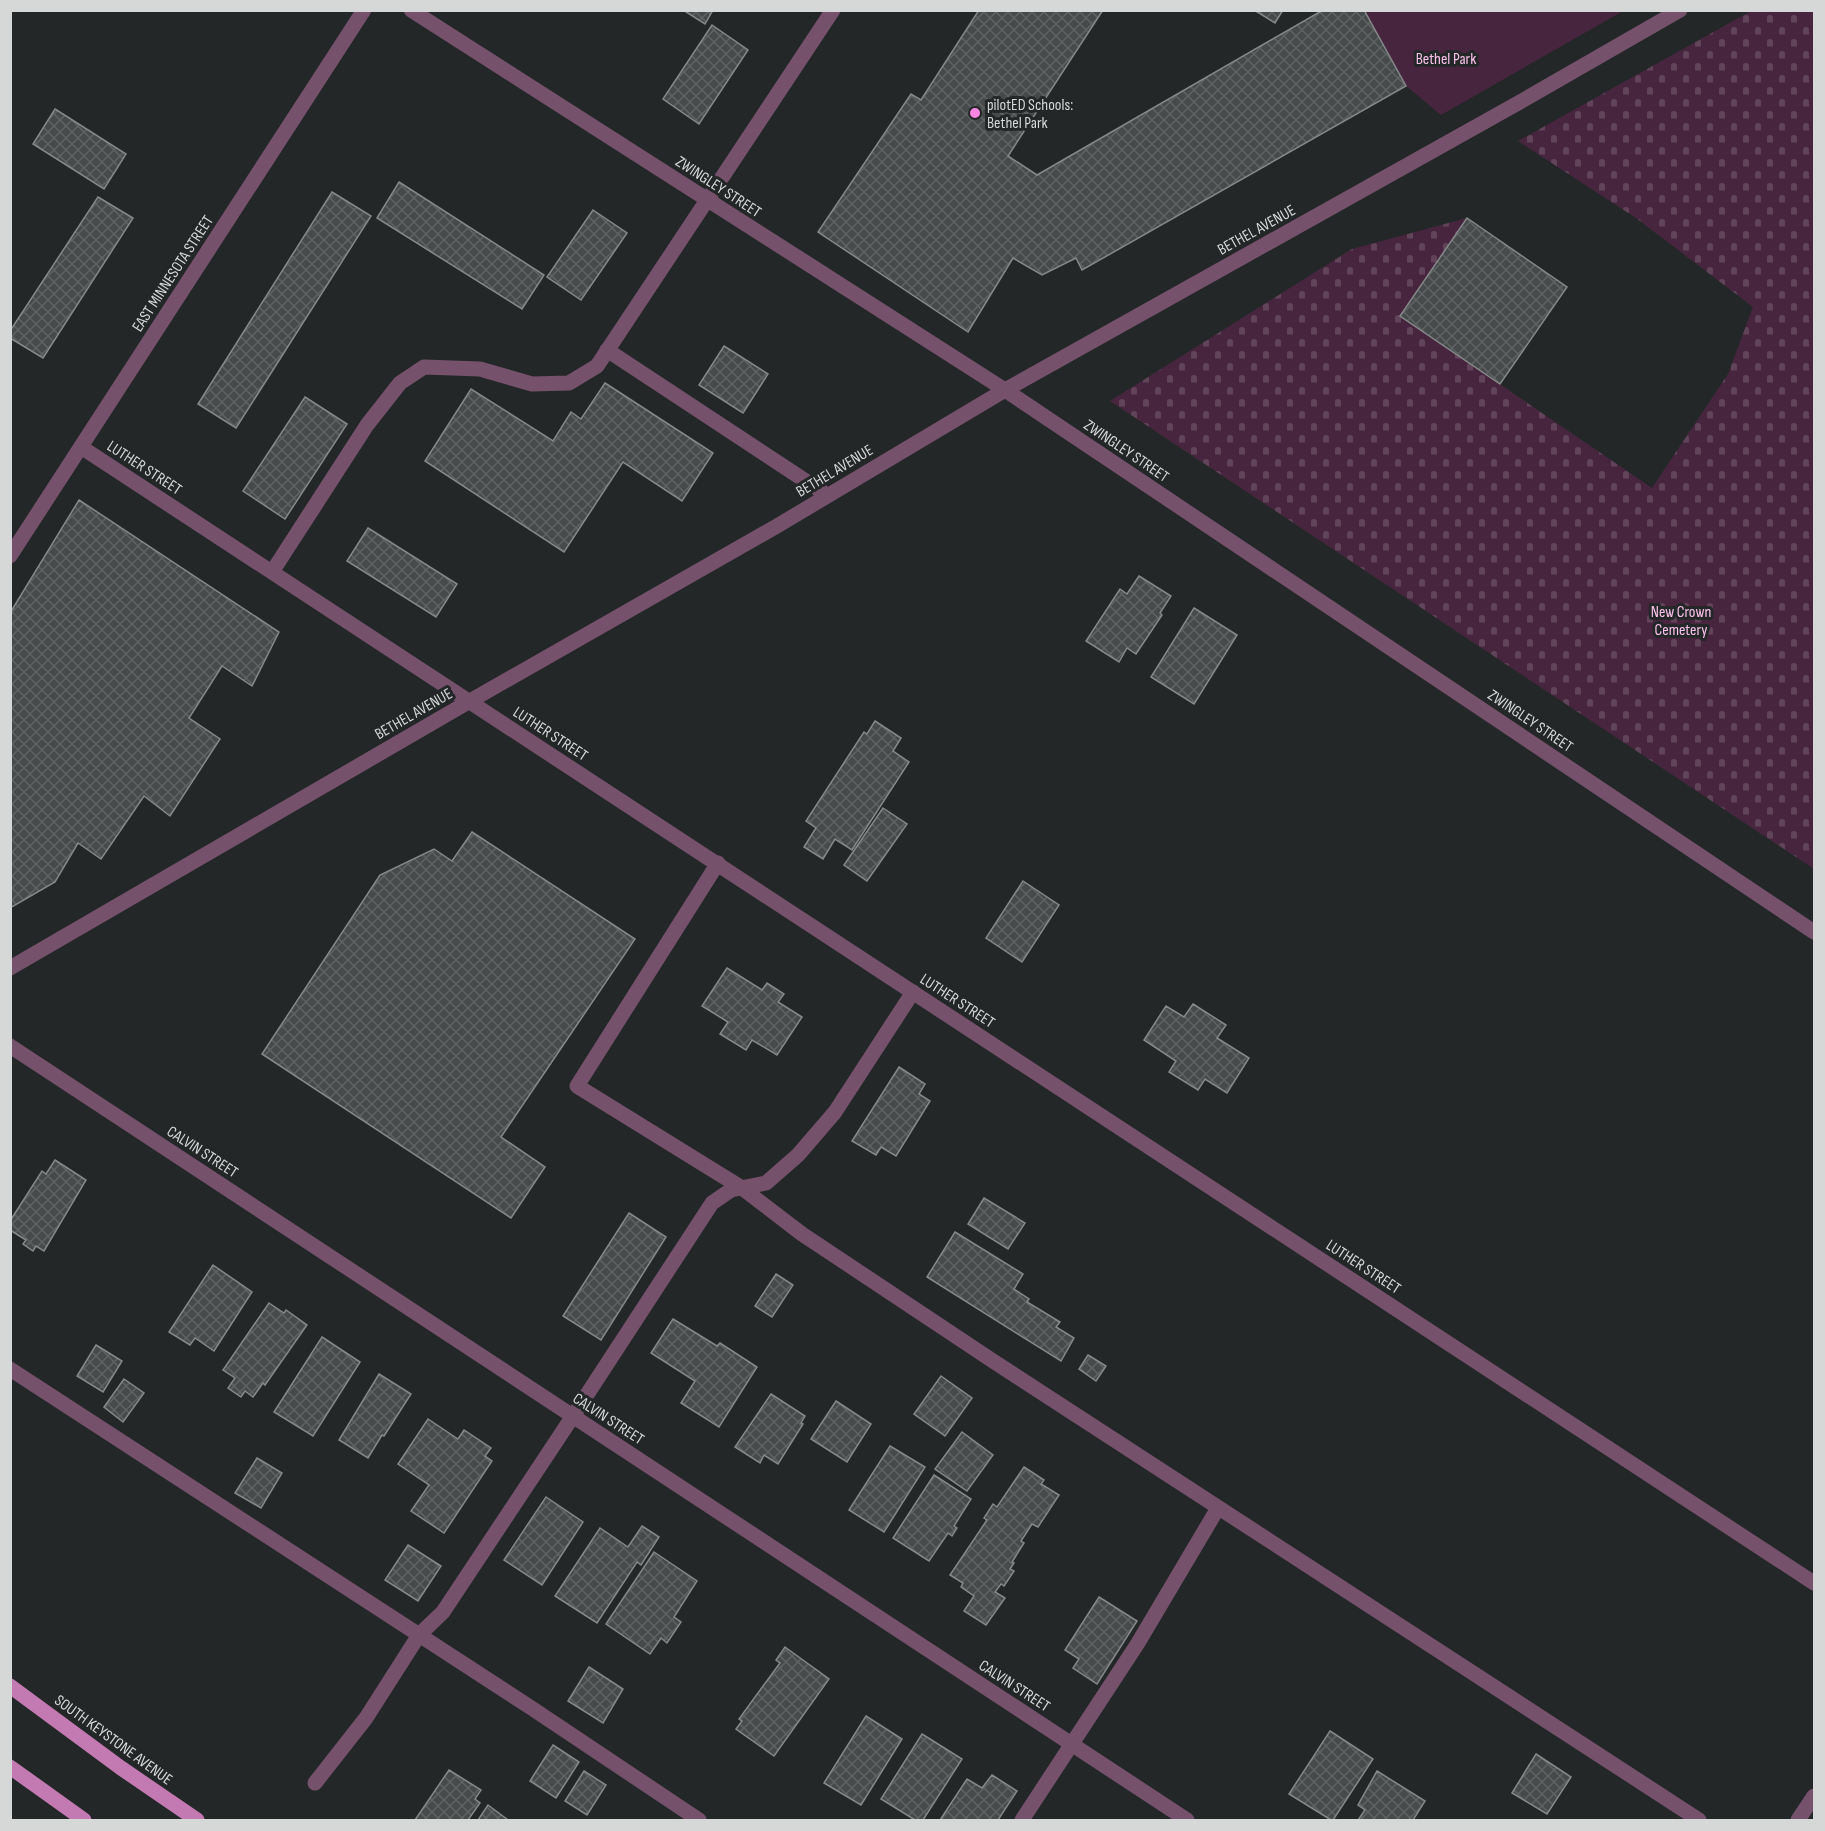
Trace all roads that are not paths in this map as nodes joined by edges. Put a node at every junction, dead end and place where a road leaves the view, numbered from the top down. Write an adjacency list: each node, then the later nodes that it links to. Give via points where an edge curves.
1 (364, 10): 8 (street, EAST MINNESOTA STREET)
2 (411, 10): 5 (street, ZWINGLEY STREET)
3 (832, 10): 5 (street)
4 (1680, 10): 7 (street, BETHEL AVENUE)
5 (707, 200): 6 (street); 7 (street, ZWINGLEY STREET)
6 (608, 350): 9 (street); 11 (street, via 597,366 570,383 532,384 480,369 424,367 400,382 367,425)
7 (1005, 390): 9 (street, BETHEL AVENUE); 14 (street, ZWINGLEY STREET)
8 (81, 447): 10 (street, EAST MINNESOTA STREET); 11 (street, LUTHER STREET)
9 (827, 495): 12 (street, BETHEL AVENUE)
10 (10, 556)
11 (272, 572): 12 (street, LUTHER STREET)
12 (470, 701): 13 (street, LUTHER STREET); 15 (street, BETHEL AVENUE)
13 (718, 863): 16 (street, LUTHER STREET); 18 (street, via 577,1086)
14 (1815, 932)
15 (10, 968)
16 (913, 992): 18 (street, via 835,1112 798,1155 766,1183); 22 (street, LUTHER STREET)
17 (10, 1046): 20 (street, CALVIN STREET)
18 (742, 1188): 20 (street, via 731,1190 712,1203); 21 (street, via 802,1234)
19 (10, 1369): 23 (street)
20 (573, 1416): 23 (street, via 444,1612); 25 (street, CALVIN STREET)
21 (1218, 1508): 25 (street); 34 (street)
22 (1815, 1583)
23 (419, 1635): 27 (street, via 366,1718); 31 (street)
24 (10, 1686): 30 (main road, SOUTH KEYSTONE AVENUE)
25 (1072, 1745): 32 (street); 33 (street, CALVIN STREET)
26 (10, 1767): 29 (main road)
27 (315, 1783)
28 (1815, 1796): 35 (street)
29 (84, 1821)
30 (197, 1821)
31 (699, 1821)
32 (1022, 1821)
33 (1187, 1821)
34 (1699, 1821)
35 (1798, 1821)

